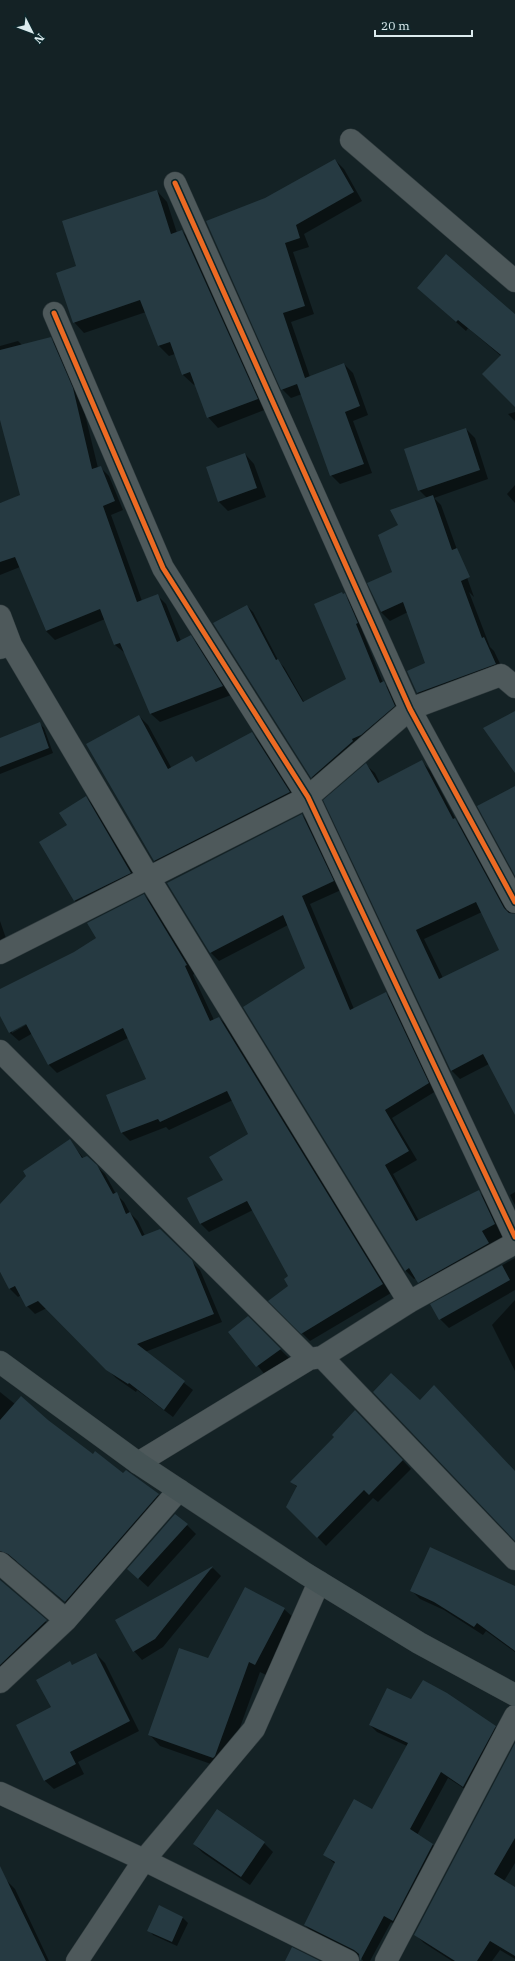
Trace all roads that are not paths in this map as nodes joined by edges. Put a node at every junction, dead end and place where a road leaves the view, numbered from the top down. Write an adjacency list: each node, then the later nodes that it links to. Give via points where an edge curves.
1 (351, 140): 3 (street)
2 (175, 183): 8 (street)
3 (515, 282)
4 (54, 313): 9 (street, via 163,568)
5 (0, 616): 6 (street)
6 (6, 647): 10 (street)
7 (515, 687): 8 (street, via 501,675)
8 (410, 709): 9 (street); 11 (street)
9 (308, 797): 10 (street); 14 (street)
10 (150, 878): 12 (street); 16 (street)
11 (515, 902)
12 (0, 953)
13 (0, 1051): 17 (street)
14 (515, 1236)
15 (515, 1243): 16 (street)
16 (409, 1302): 17 (street)
17 (315, 1358): 19 (street); 21 (street)
18 (0, 1362): 19 (street)
19 (138, 1463): 20 (street)
20 (179, 1490): 23 (street); 24 (street)
21 (515, 1559)
22 (0, 1564): 24 (street)
23 (319, 1582): 26 (street, via 420,1643); 29 (street, via 254,1729)
24 (66, 1620): 25 (street)
25 (0, 1682)
26 (515, 1695)
27 (515, 1716): 32 (street)
28 (0, 1793): 29 (street)
29 (144, 1860): 30 (street); 31 (street)
30 (77, 1961)
31 (348, 1961)
32 (386, 1961)

